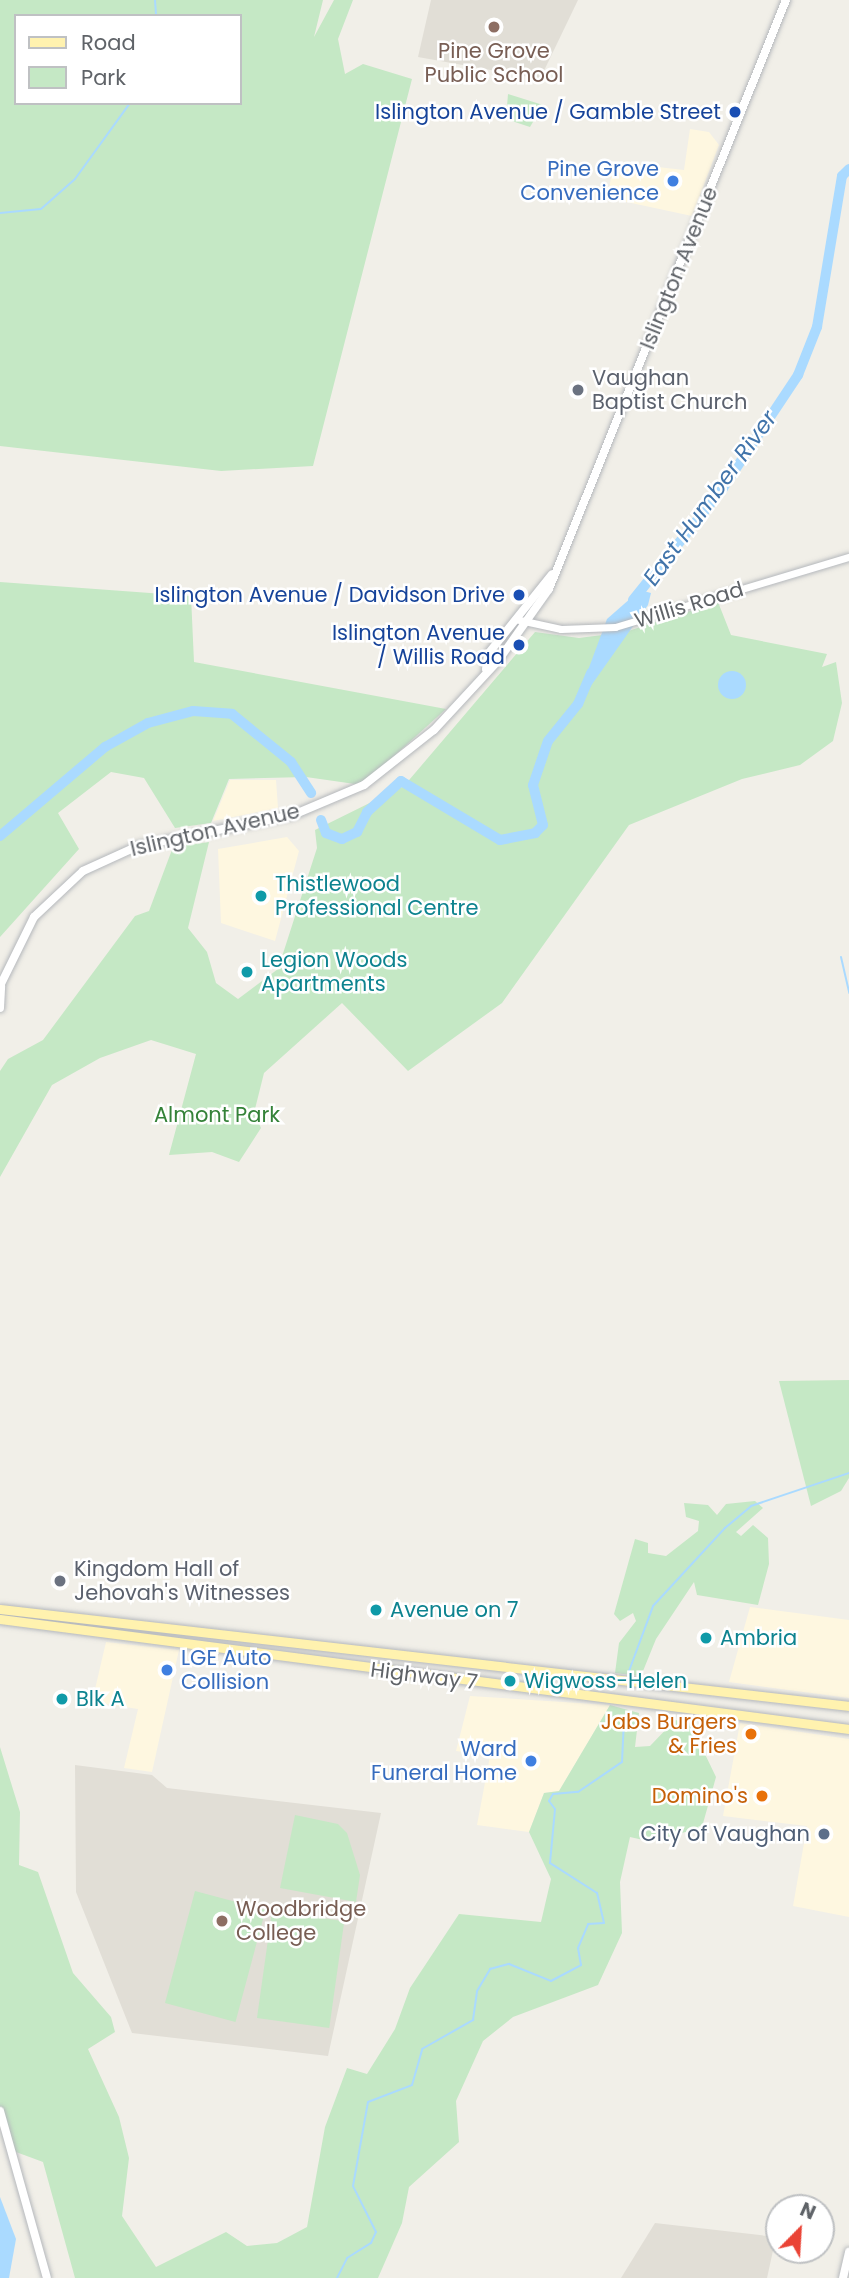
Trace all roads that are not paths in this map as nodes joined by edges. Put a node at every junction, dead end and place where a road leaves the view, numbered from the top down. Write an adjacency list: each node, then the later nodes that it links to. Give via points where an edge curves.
1 (786, 0): 3 (main road, Islington Avenue)
2 (849, 557): 5 (street, Willis Road, via 598,630)
3 (552, 574): 4 (main road, Islington Avenue); 5 (main road, Islington Avenue)
4 (515, 618): 5 (street, Willis Road); 6 (main road, Islington Avenue, via 488,654)
5 (526, 621): 6 (main road, Islington Avenue)
6 (486, 669): 7 (main road, Islington Avenue, via 434,730 365,785 293,815 138,846 83,871 34,917)
7 (0, 986): 8 (main road, Islington Avenue)
8 (0, 1008)
9 (0, 1609): 11 (main road, Highway 7)
10 (0, 1619): 12 (main road, Highway 7)
11 (849, 1706)
12 (849, 1729)
13 (0, 2111): 15 (main road)
14 (849, 2252): 16 (main road)
15 (47, 2278)
16 (843, 2278)

